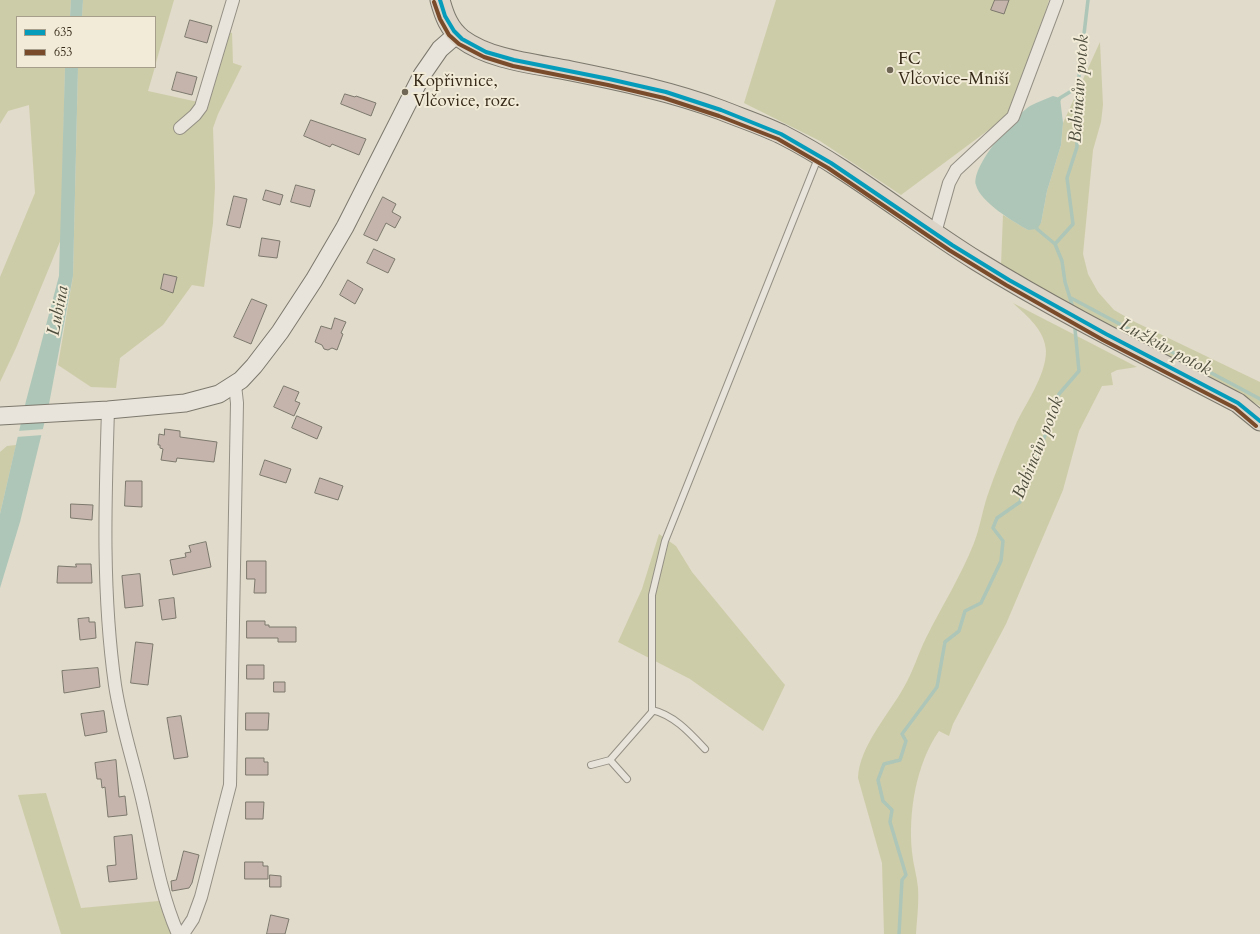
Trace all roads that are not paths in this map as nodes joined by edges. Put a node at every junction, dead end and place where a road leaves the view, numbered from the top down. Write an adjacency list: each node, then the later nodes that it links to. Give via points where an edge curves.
1 (234, 0): 5 (street, via 201,107)
2 (440, 0): 4 (main road, via 445,17)
3 (1057, 0): 7 (street, via 1013,117 956,170 949,183)
4 (456, 35): 6 (main road, via 487,52 624,82 704,103 780,134); 8 (main road, via 440,49 422,75 345,227 314,280 254,366)
5 (180, 128)
6 (819, 156): 7 (main road); 12 (lane, via 665,541 652,595)
7 (935, 233): 11 (main road, via 1023,289 1238,403)
8 (234, 385): 9 (main road, via 212,397 185,403); 18 (street, via 236,403 230,785 201,897 193,919)
9 (108, 410): 10 (main road); 17 (street, via 104,566 114,679 171,919)
10 (4, 416)
11 (1260, 421)
12 (652, 710): 13 (lane, via 662,712 678,723); 14 (lane)
13 (705, 748)
14 (610, 760): 15 (lane); 16 (lane)
15 (590, 765)
16 (627, 779)
17 (178, 934)
18 (183, 934)

